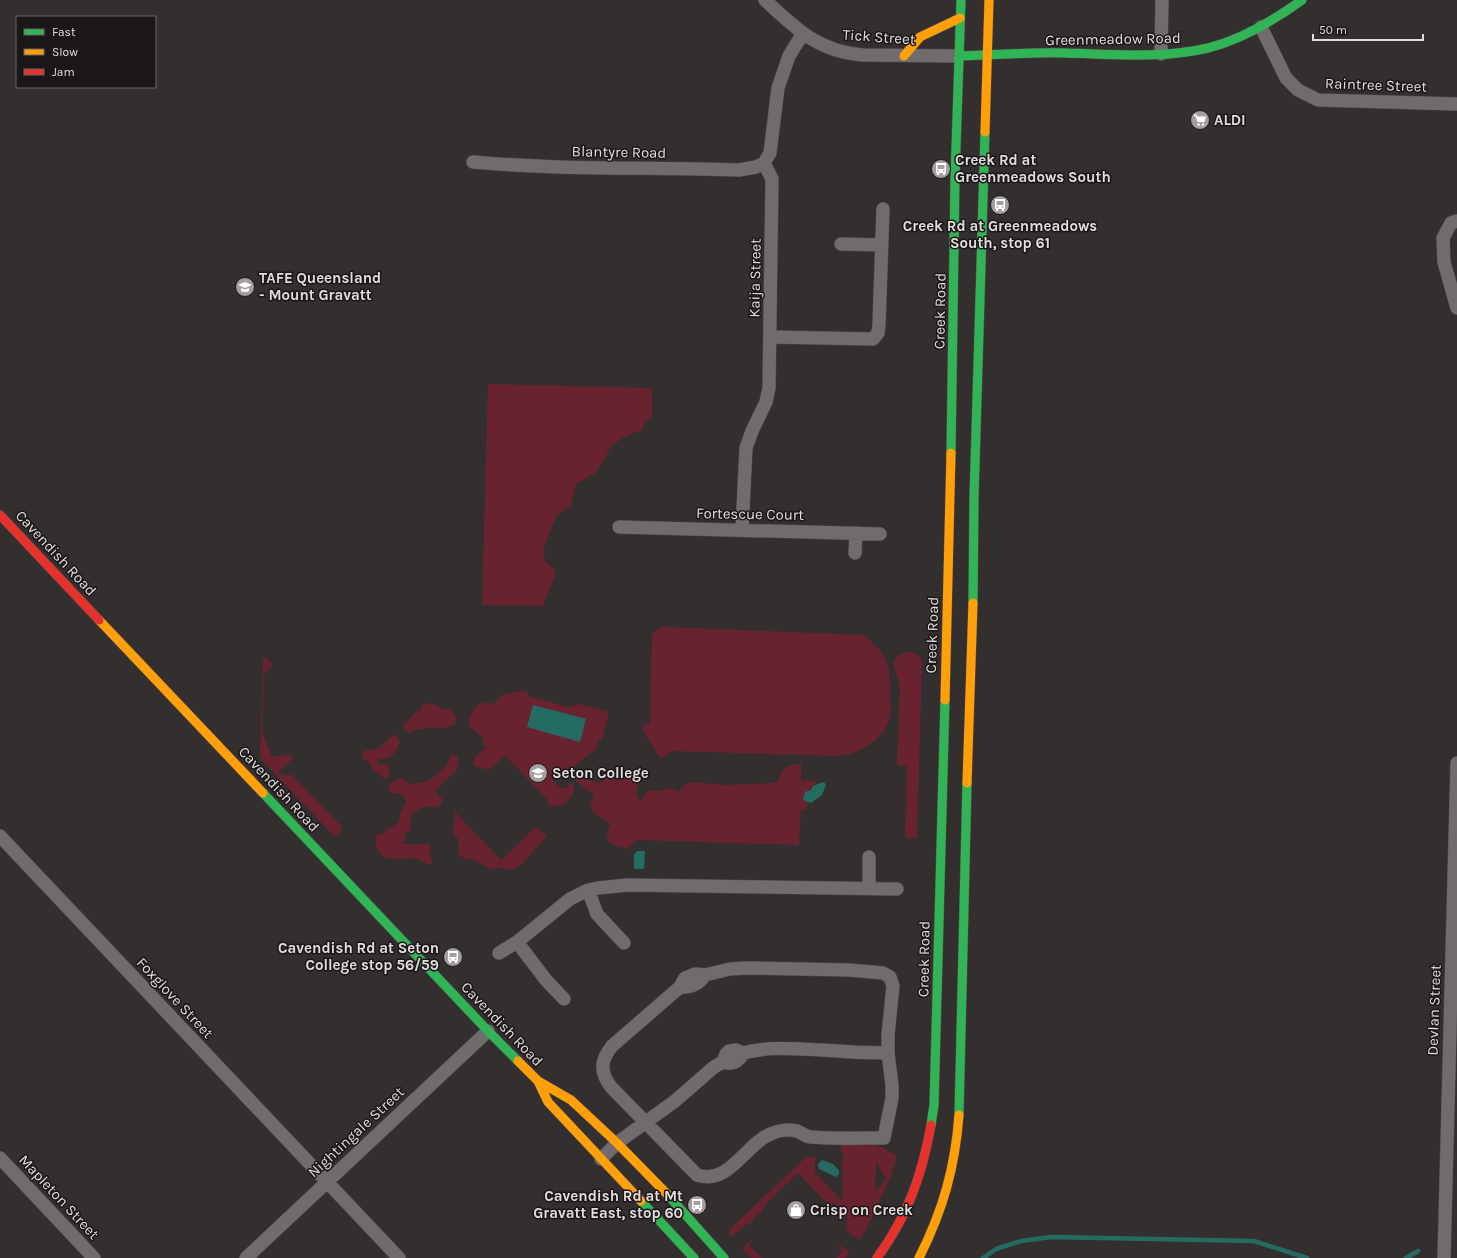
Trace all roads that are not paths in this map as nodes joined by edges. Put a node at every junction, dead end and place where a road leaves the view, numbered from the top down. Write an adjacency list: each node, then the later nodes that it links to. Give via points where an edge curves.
1 (765, 0): 8 (street, Tick Street)
2 (961, 0): 6 (main road, Creek Road)
3 (989, 0): 10 (main road)
4 (1162, 0): 9 (street)
5 (1302, 0): 7 (main road, Greenmeadow Road)
6 (960, 18): 11 (main road, via 920,37); 12 (main road, Creek Road)
7 (1261, 27): 9 (main road, Greenmeadow Road, via 1226,43 1194,51); 13 (street, Raintree Street, via 1286,78 1298,90 1318,100)
8 (803, 33): 11 (street, Tick Street, via 822,46 843,53); 15 (street, via 789,56 778,88 770,153)
9 (1161, 54): 10 (main road, Greenmeadow Road)
10 (988, 55): 12 (main road, Greenmeadow Road); 52 (main road, via 969,694 961,1089 952,1174 938,1220)
11 (904, 56): 12 (street, Tick Street)
12 (959, 56): 51 (main road, Creek Road, via 934,1105 917,1185 896,1231)
13 (1457, 104)
14 (473, 162): 15 (street, Blantyre Road, via 506,165 739,170)
15 (764, 163): 21 (street, Kaija Street, via 772,179)
16 (883, 209): 19 (street)
17 (1457, 221): 20 (street, via 1451,223 1443,238 1444,262)
18 (841, 244): 19 (street)
19 (882, 245): 21 (street, via 879,324 878,333 873,339)
20 (1457, 308)
21 (770, 337): 24 (street, Kaija Street, via 769,388 766,402 746,448)
22 (0, 515): 38 (main road, Cavendish Road)
23 (619, 527): 24 (street, Fortescue Court)
24 (742, 530): 25 (street, Fortescue Court)
25 (856, 533): 26 (street, Fortescue Court); 27 (street)
26 (880, 534)
27 (855, 552)
28 (1457, 763): 53 (street, Devlan Street)
29 (0, 836): 45 (street, Foxglove Street)
30 (869, 857): 31 (street)
31 (869, 888): 32 (street); 33 (street, via 613,885)
32 (897, 889)
33 (588, 890): 34 (street, via 570,899); 35 (street, via 597,914)
34 (517, 942): 36 (street); 37 (street)
35 (624, 943)
36 (499, 953)
37 (564, 999)
38 (488, 1030): 40 (main road, Cavendish Road); 45 (street, Nightingale Street)
39 (888, 1053): 41 (street, via 769,1048 744,1053 729,1051 723,1062); 41 (street, via 892,1098 884,1138 809,1137 796,1131 780,1131 765,1136 728,1169 707,1177 692,1171); 41 (street, via 893,983 890,977 883,973 746,968 705,975 695,985 680,987 605,1055 604,1077)
40 (538, 1081): 42 (main road, Cavendish Road, via 572,1100); 44 (main road, Cavendish Road, via 548,1102)
41 (646, 1123): 42 (street)
42 (618, 1143): 44 (street); 50 (main road, Cavendish Road)
43 (0, 1158): 46 (street, Mapleton Street)
44 (601, 1159): 49 (main road, Cavendish Road)
45 (326, 1181): 47 (street, Nightingale Street); 48 (street, Foxglove Street)
46 (94, 1258)
47 (246, 1258)
48 (399, 1258)
49 (694, 1258)
50 (724, 1258)
51 (877, 1258)
52 (919, 1258)
53 (1444, 1258)

